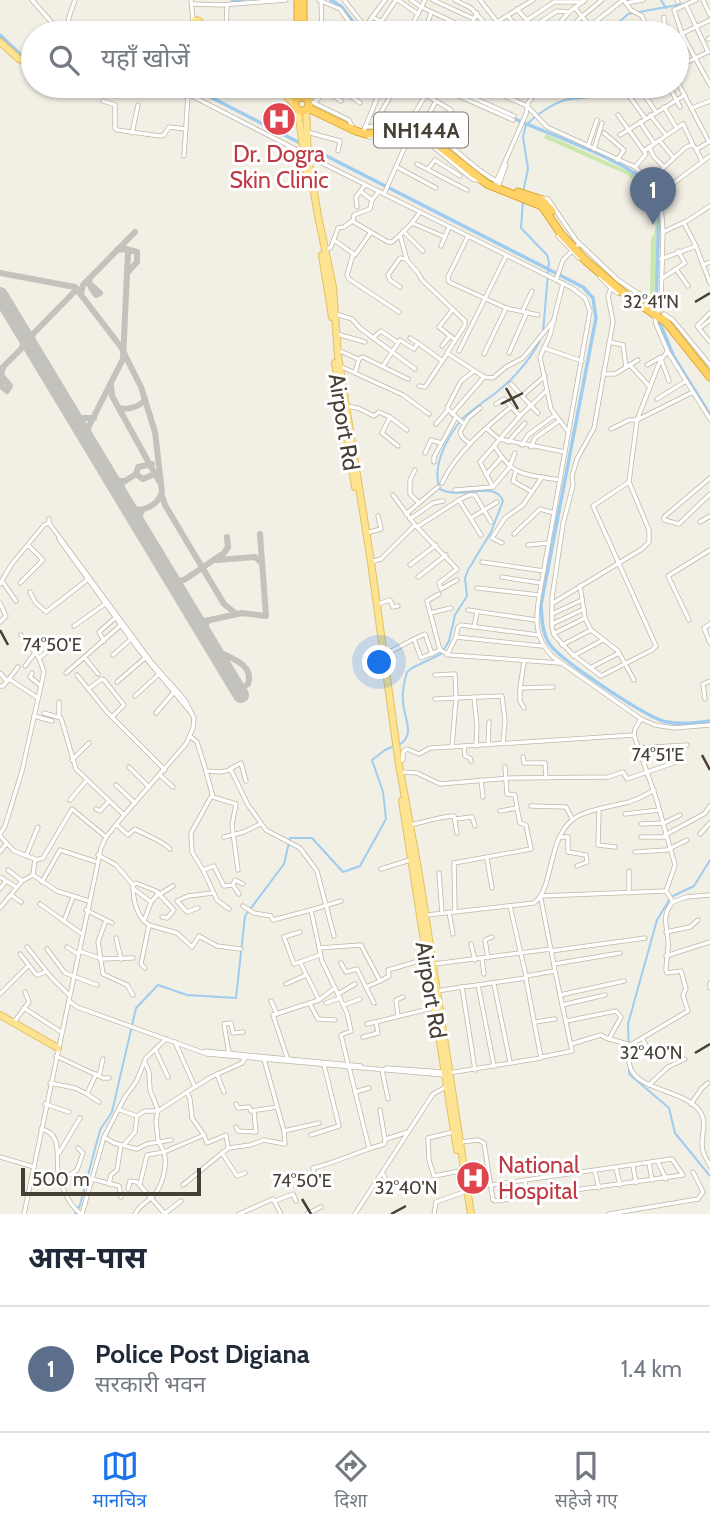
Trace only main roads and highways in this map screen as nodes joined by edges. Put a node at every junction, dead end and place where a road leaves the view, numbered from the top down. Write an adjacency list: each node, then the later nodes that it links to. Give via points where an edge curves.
1 (300, 0): 2 (highway)
2 (301, 21)
3 (0, 42): 4 (main road)
4 (21, 60)
5 (295, 98): 7 (main road)
6 (304, 98): 7 (highway)
7 (304, 103): 8 (main road, Airport Rd); 8 (main road); 9 (highway, NH144A, via 352,126 424,131); 9 (highway, NH144A, via 366,134 418,133 481,181)
8 (305, 148): 14 (main road, via 333,286 340,367); 14 (main road, Airport Rd)
9 (497, 185): 10 (highway, NH144A, via 533,199 626,295)
10 (659, 314): 11 (highway, NH144A); 13 (highway, NH144A)
11 (704, 356): 12 (highway, NH144A)
12 (710, 367)
13 (710, 378)
14 (395, 735): 15 (main road)
15 (400, 766): 16 (main road); 16 (main road, Airport Rd)
16 (421, 916): 17 (main road, Airport Rd)
17 (429, 962): 20 (main road, Airport Rd); 20 (main road)
18 (0, 1015): 19 (main road)
19 (58, 1048)
20 (445, 1074): 21 (main road, Airport Rd); 21 (main road)
21 (469, 1214)

